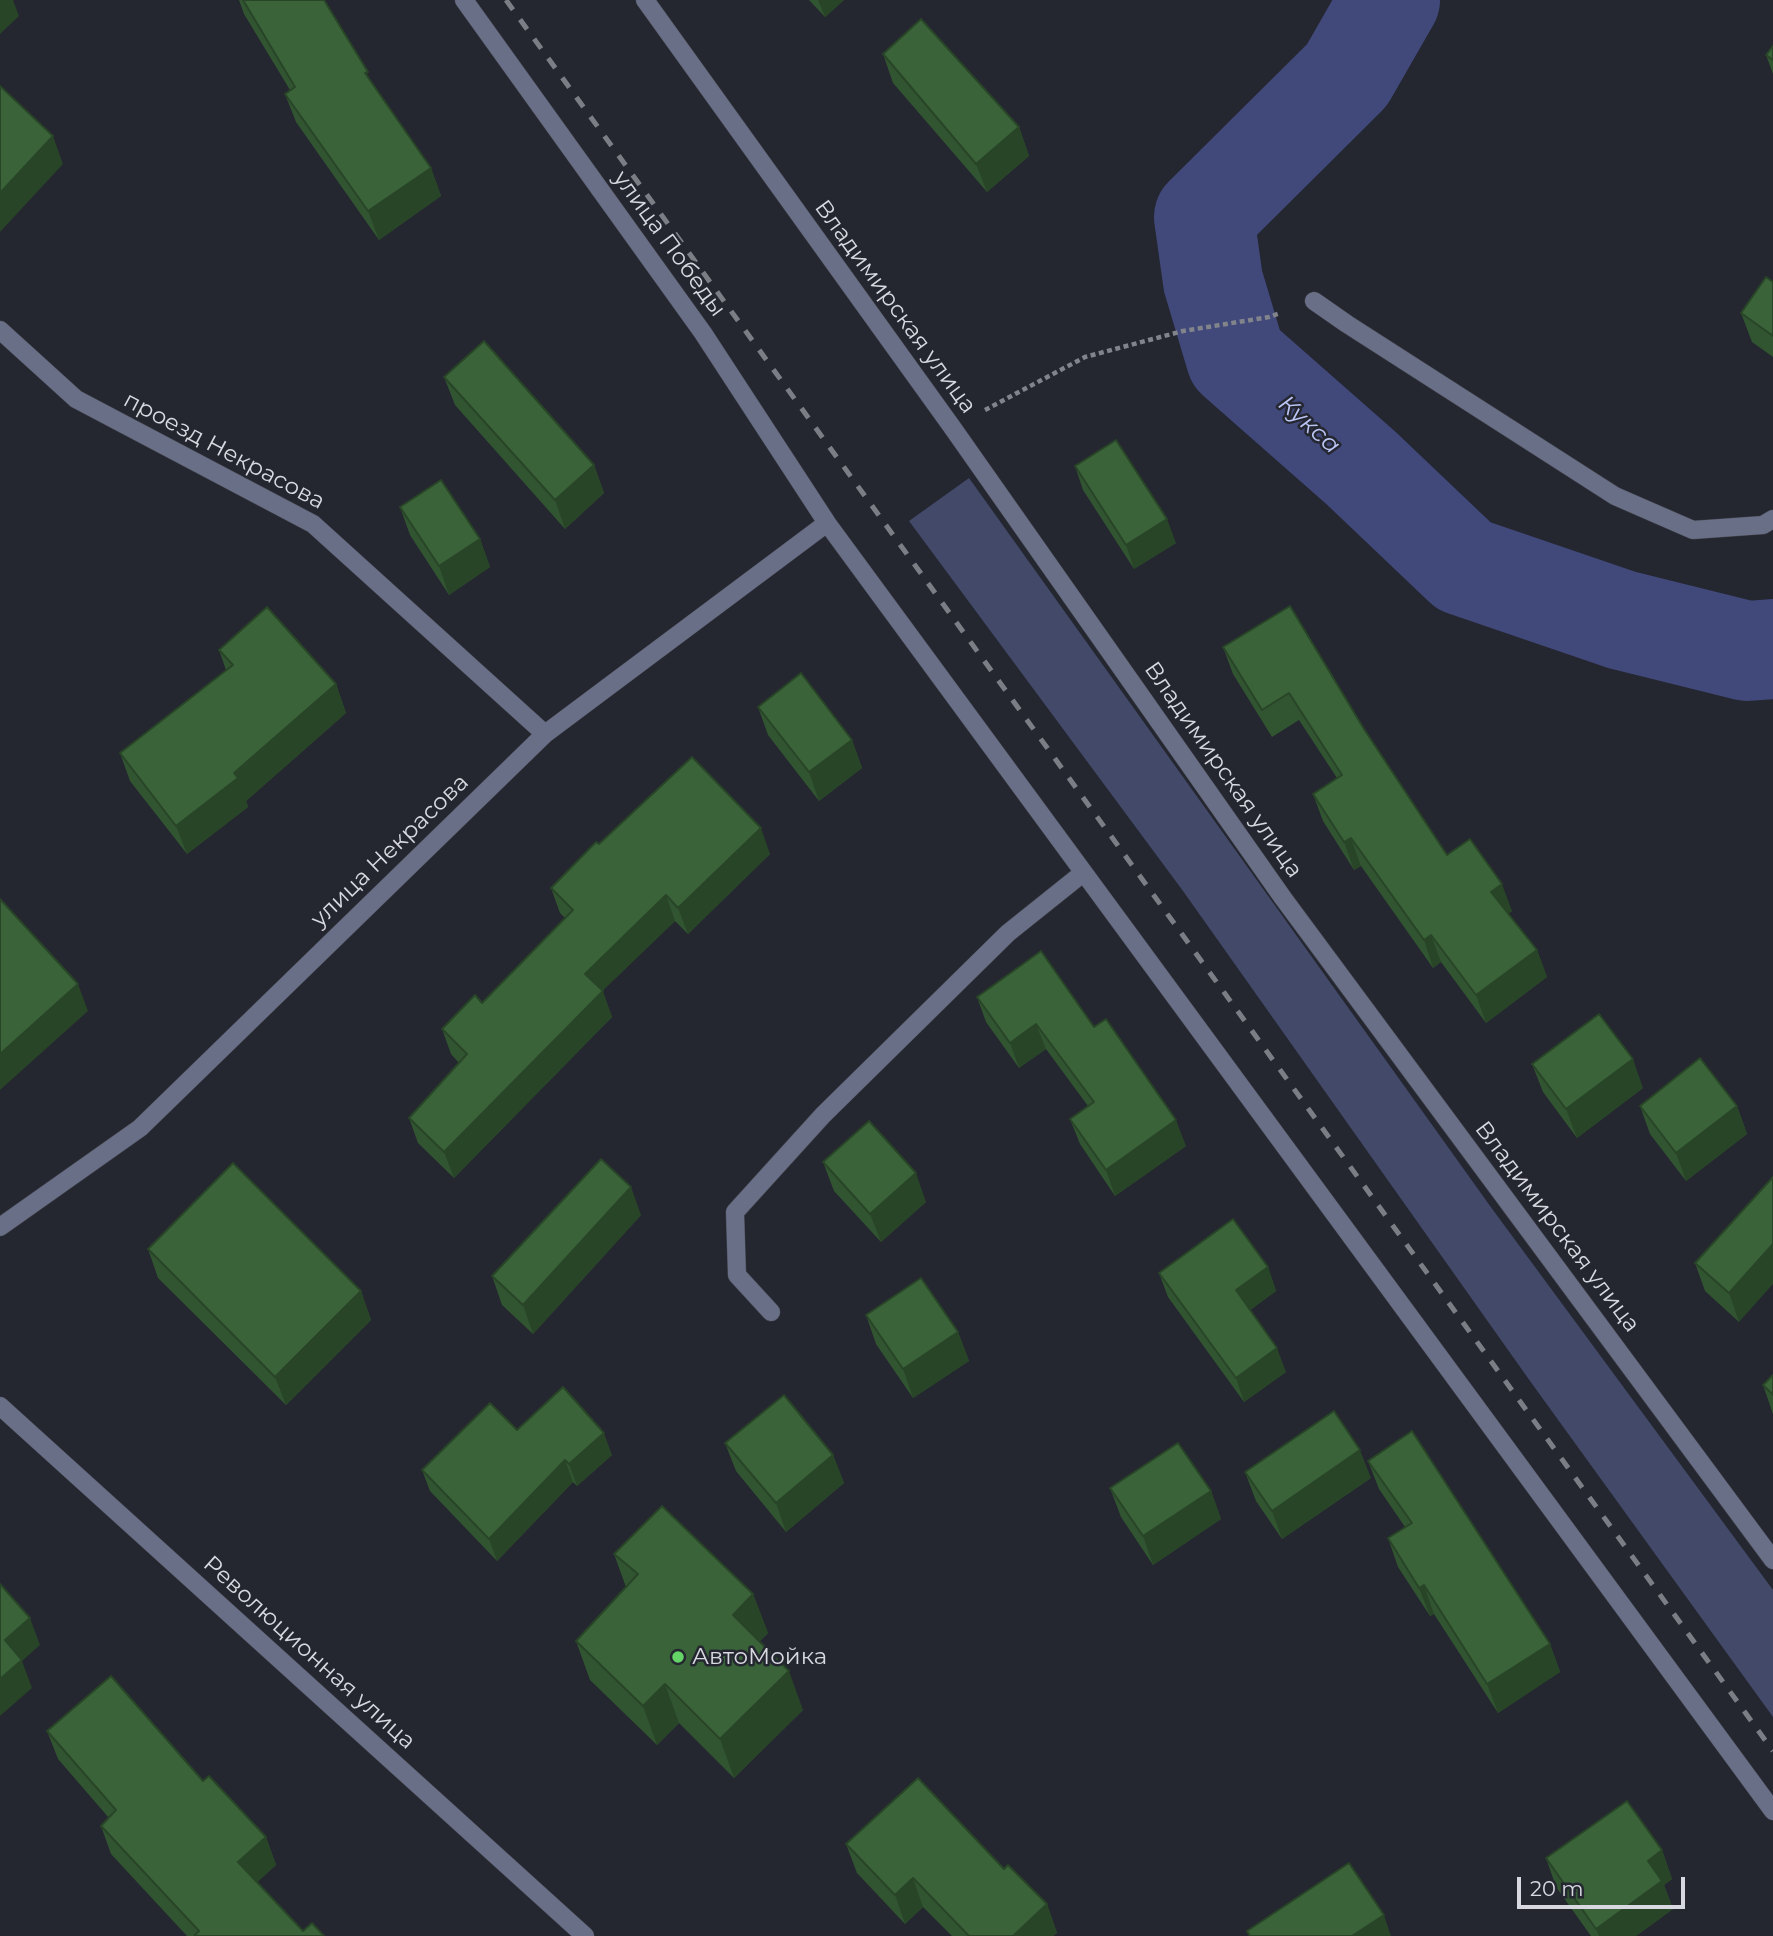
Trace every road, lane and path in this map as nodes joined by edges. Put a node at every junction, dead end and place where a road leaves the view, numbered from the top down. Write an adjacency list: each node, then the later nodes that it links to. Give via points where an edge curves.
1 (464, 0): 8 (street, улица Победы, via 703,333)
2 (645, 0): 6 (street, Владимирская улица)
3 (1314, 301): 7 (street, via 1615,496 1693,530)
4 (1269, 317): 6 (path, via 1183,331 1085,357)
5 (0, 330): 9 (street, проезд Некрасова, via 76,399 313,524)
6 (952, 427): 14 (street, Владимирская улица, via 1283,898)
7 (1768, 522)
8 (827, 523): 9 (street, улица Некрасова); 10 (street)
9 (545, 734): 11 (street, улица Некрасова, via 140,1128)
10 (1083, 873): 12 (street, via 1008,933 823,1115 735,1212 737,1275); 15 (street)
11 (0, 1227)
12 (771, 1312)
13 (0, 1406): 16 (street, Революционная улица)
14 (1773, 1560)
15 (1773, 1811)
16 (586, 1936)

